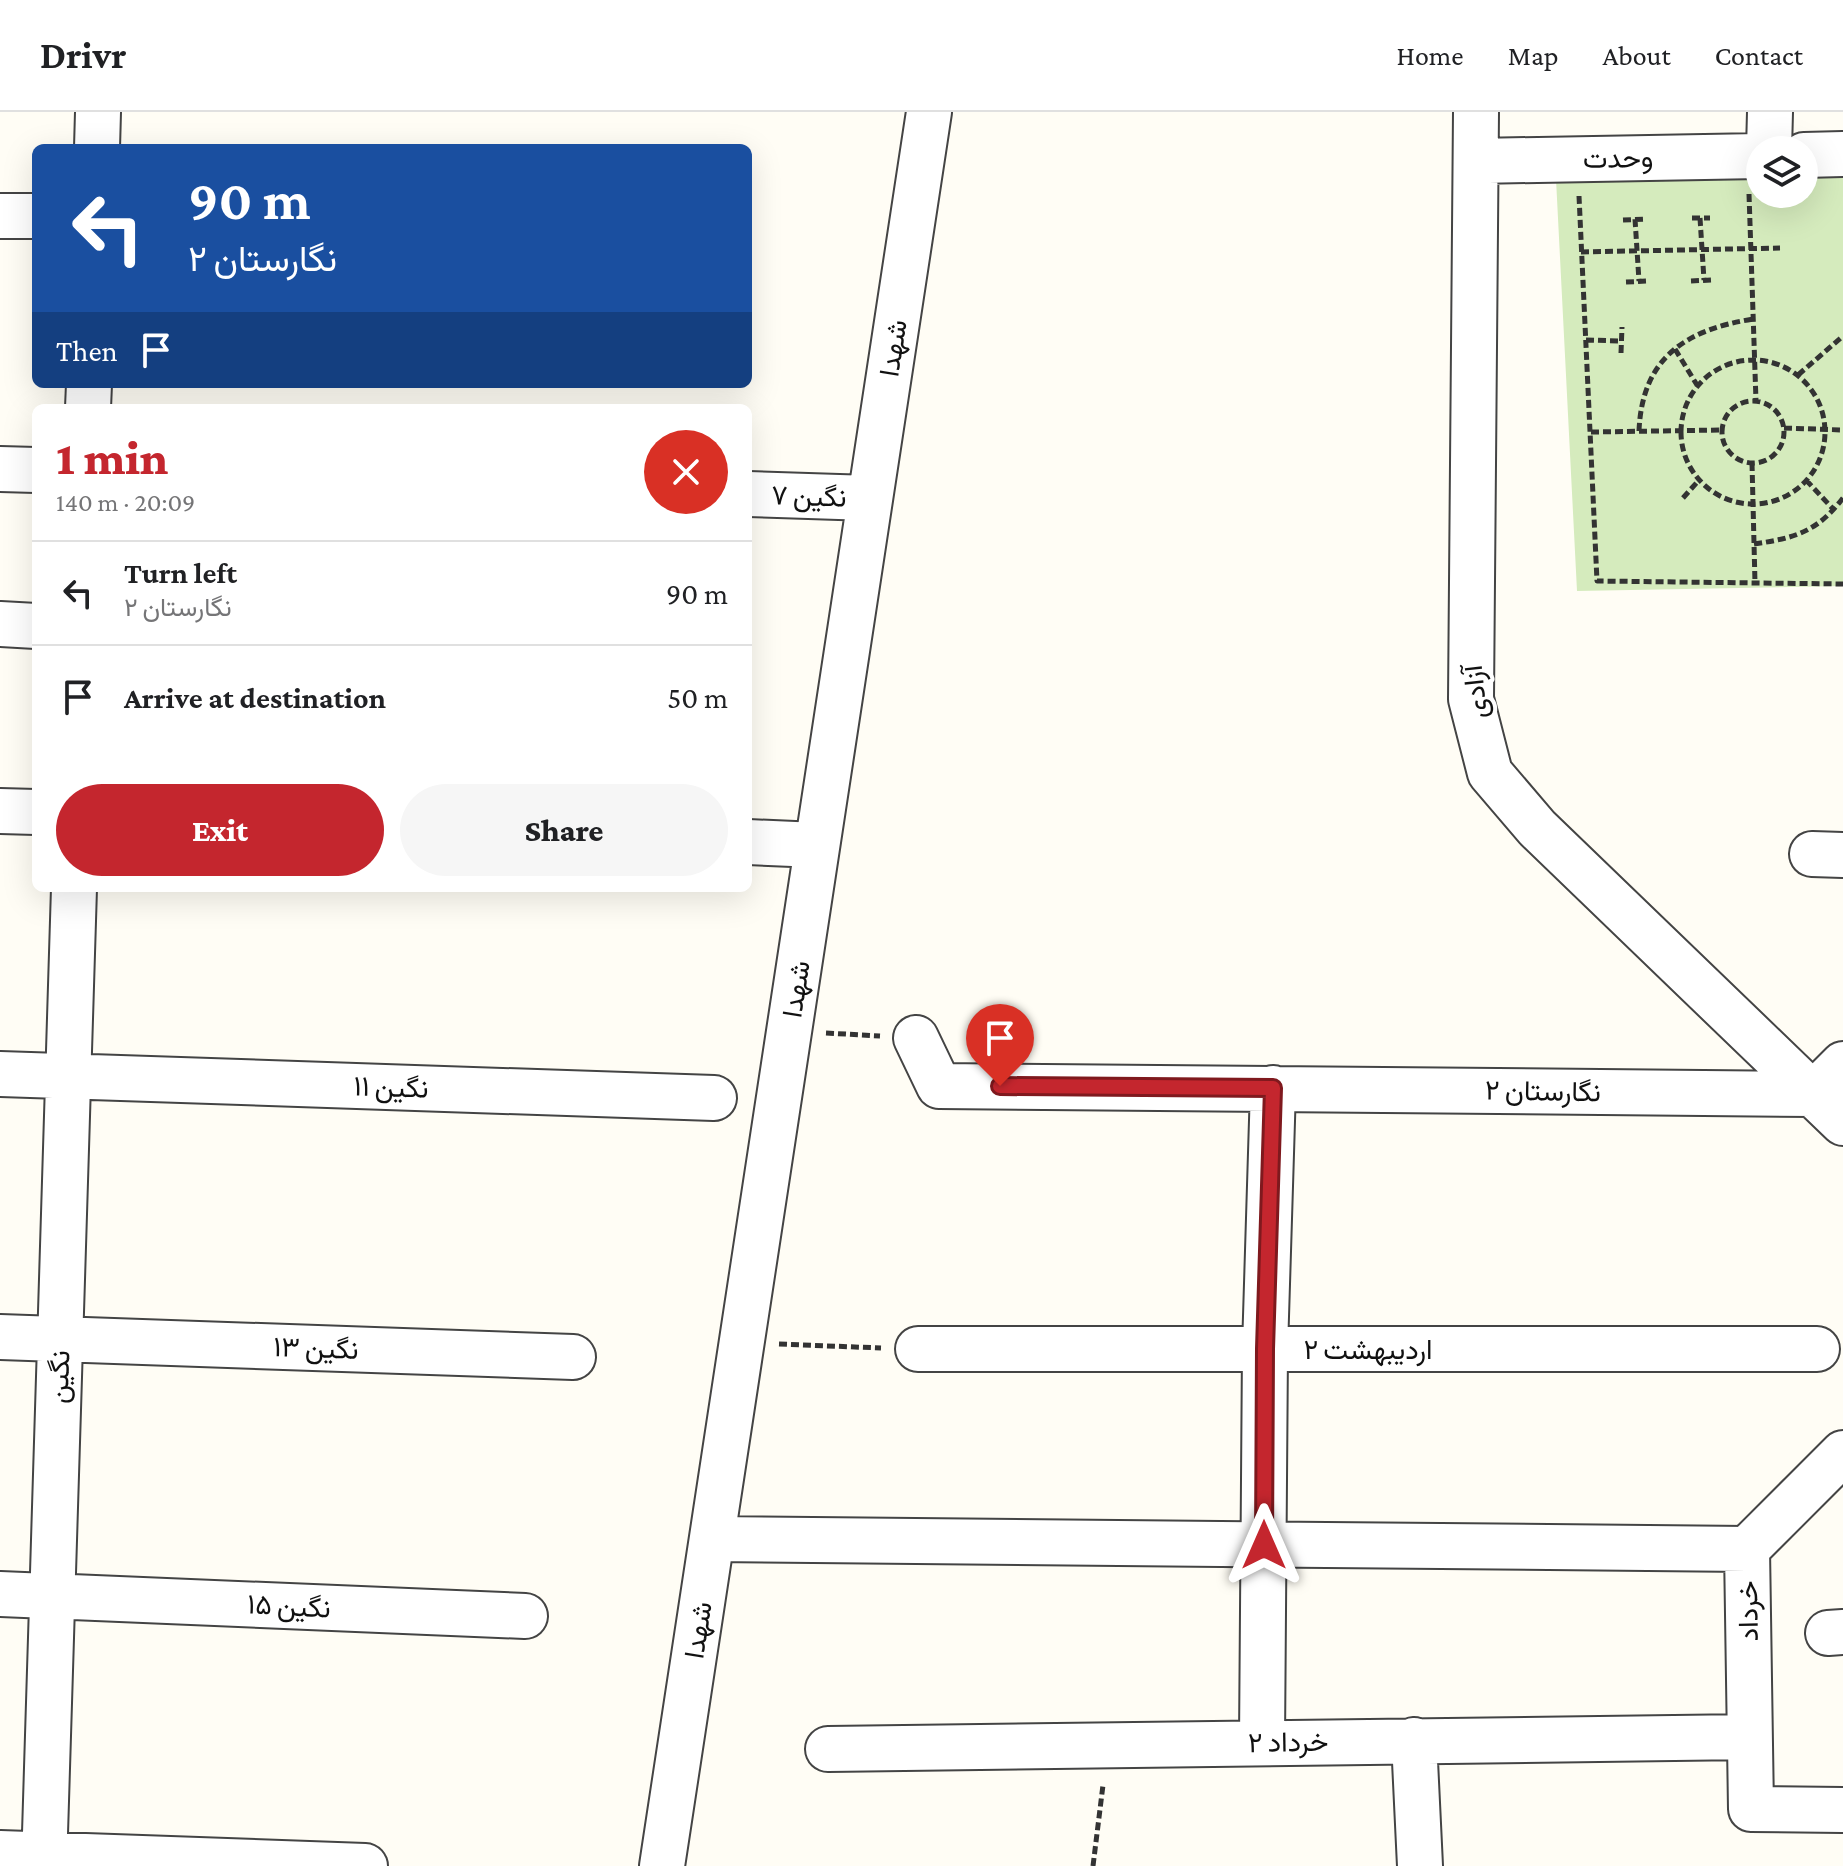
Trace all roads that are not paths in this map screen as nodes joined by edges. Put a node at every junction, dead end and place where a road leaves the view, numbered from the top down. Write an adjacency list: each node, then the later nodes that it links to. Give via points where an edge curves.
1 (98, 112): 6 (street)
2 (929, 112): 16 (street, شهدا)
3 (1476, 112): 9 (street, آزادی)
4 (1770, 112): 5 (street)
5 (1765, 136)
6 (97, 144)
7 (1843, 154): 8 (street)
8 (1818, 155)
9 (1476, 161): 10 (street, وحدت); 28 (street, آزادی, via 1471,699 1490,773 1537,828)
10 (1746, 163)
11 (0, 216): 12 (street)
12 (32, 216)
13 (0, 469): 14 (street)
14 (32, 470)
15 (752, 494): 16 (street, نگین ۷)
16 (870, 498): 22 (street, شهدا)
17 (0, 624): 18 (street)
18 (32, 626)
19 (0, 811): 20 (street)
20 (32, 812)
21 (752, 842): 22 (street)
22 (817, 845): 37 (street, شهدا)
23 (74, 892): 26 (street, نگین)
24 (916, 1038): 27 (street, نگارستان ۲, via 939,1086)
25 (0, 1074): 26 (street, نگین ۱۱)
26 (68, 1077): 29 (street, نگین ۱۱); 31 (street, نگین)
27 (1273, 1088): 28 (street, نگارستان ۲); 33 (street)
28 (1833, 1094)
29 (714, 1098)
30 (0, 1337): 31 (street, نگین ۱۳)
31 (60, 1339): 35 (street, نگین ۱۳); 41 (street, نگین)
32 (918, 1349): 33 (street, اردیبهشت ۲)
33 (1265, 1349): 34 (street, اردیبهشت ۲); 38 (street)
34 (1817, 1349)
35 (573, 1357)
36 (1843, 1453): 39 (street, خرداد)
37 (712, 1539): 38 (street); 51 (street, شهدا)
38 (1264, 1545): 39 (street); 45 (street)
39 (1747, 1549): 43 (street, خرداد)
40 (0, 1594): 41 (street, نگین ۱۵)
41 (52, 1595): 42 (street, نگین ۱۵); 49 (street, نگین)
42 (525, 1616)
43 (1749, 1737): 44 (street, خرداد ۲); 47 (street, خرداد, via 1751,1809)
44 (1414, 1740): 45 (street, خرداد ۲); 52 (street)
45 (1262, 1742): 46 (street, خرداد ۲)
46 (828, 1749)
47 (1843, 1810)
48 (0, 1853): 49 (street)
49 (44, 1860): 50 (street)
50 (365, 1866)
51 (662, 1866)
52 (1420, 1866)

